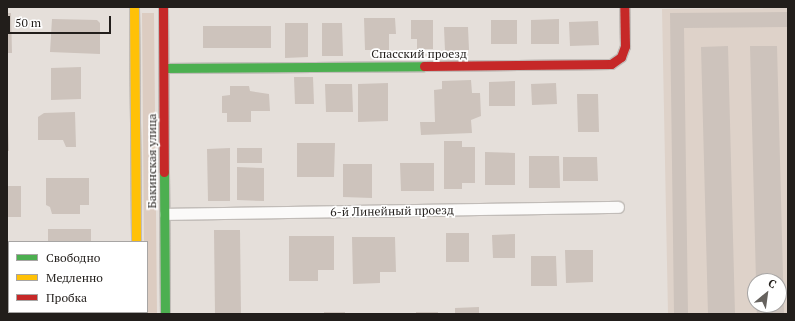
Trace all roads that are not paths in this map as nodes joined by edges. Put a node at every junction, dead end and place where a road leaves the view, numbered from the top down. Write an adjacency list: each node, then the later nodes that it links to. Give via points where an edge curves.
1 (134, 7): 7 (street, Бакинская улица)
2 (163, 7): 4 (street, Бакинская улица)
3 (624, 7): 4 (street, Спасский проезд, via 625,46 621,57 611,64)
4 (164, 68): 6 (street, Бакинская улица)
5 (618, 207): 6 (street, 6-й Линейный проезд)
6 (165, 214): 8 (street, Бакинская улица)
7 (136, 241)
8 (165, 314)

